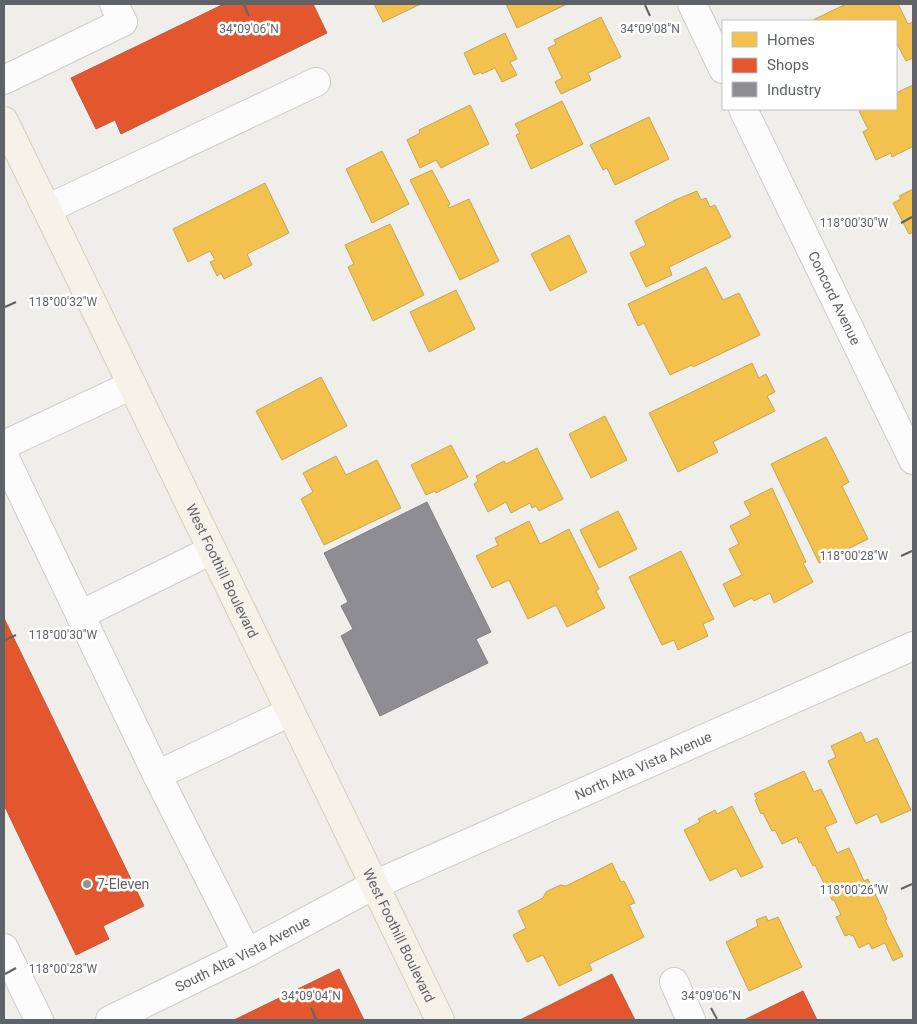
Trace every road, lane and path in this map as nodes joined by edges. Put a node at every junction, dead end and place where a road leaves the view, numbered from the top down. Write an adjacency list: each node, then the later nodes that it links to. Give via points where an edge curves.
1 (114, 4): 4 (street, via 123,22)
2 (692, 4): 3 (street)
3 (722, 67)
4 (4, 80)
5 (316, 82): 8 (street)
6 (743, 110): 12 (street, Concord Avenue)
7 (4, 121): 8 (main road, West Foothill Boulevard)
8 (46, 210): 9 (main road, West Foothill Boulevard)
9 (132, 385): 10 (street); 13 (main road, West Foothill Boulevard)
10 (4, 445)
11 (4, 456): 14 (street)
12 (913, 460)
13 (212, 550): 14 (street); 16 (main road, West Foothill Boulevard)
14 (80, 615): 17 (street)
15 (913, 646): 18 (street, North Alta Vista Avenue)
16 (290, 712): 17 (street); 18 (main road, West Foothill Boulevard)
17 (157, 775): 20 (street)
18 (374, 885): 20 (street, South Alta Vista Avenue); 24 (main road, West Foothill Boulevard)
19 (4, 948): 22 (street)
20 (246, 953): 23 (street, South Alta Vista Avenue)
21 (674, 982): 25 (street)
22 (39, 1020)
23 (110, 1020)
24 (440, 1020)
25 (691, 1020)

